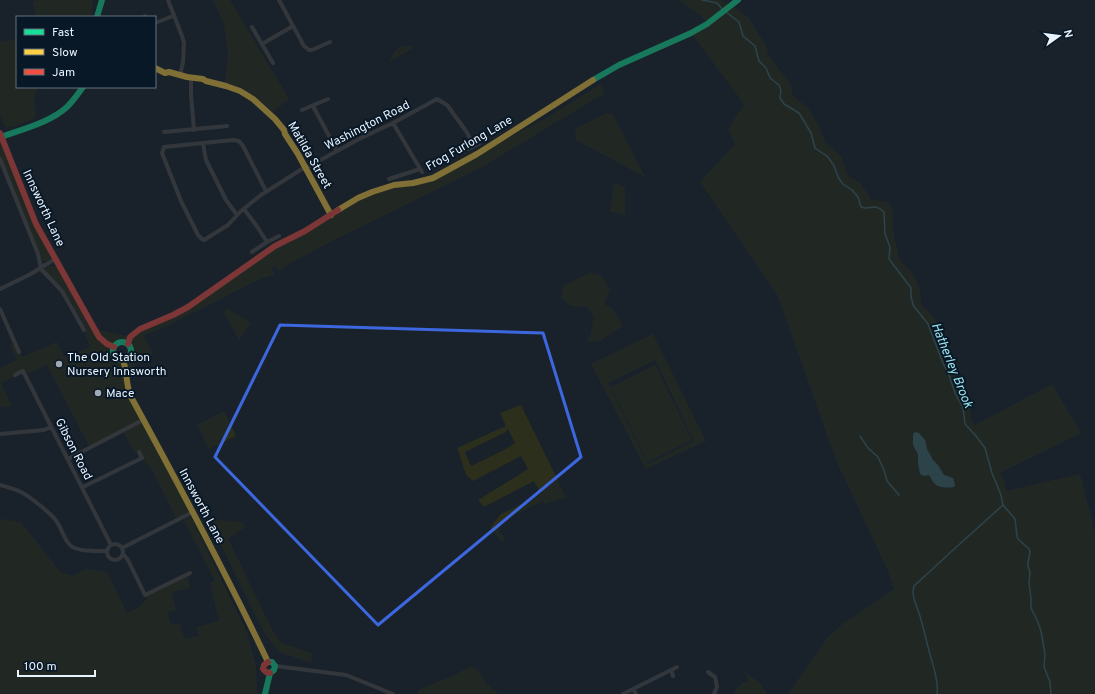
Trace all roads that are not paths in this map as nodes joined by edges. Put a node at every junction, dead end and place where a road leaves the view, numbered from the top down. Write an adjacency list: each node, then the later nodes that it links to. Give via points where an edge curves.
1 (102, 0): 5 (street)
2 (168, 0): 6 (street)
3 (279, 0): 8 (street)
4 (738, 0): 36 (street, Frog Furlong Lane, via 707,24 598,77 477,154 433,178 372,192)
5 (97, 16)
6 (173, 16): 7 (street); 14 (street, via 184,43)
7 (156, 23)
8 (293, 26): 10 (street, via 309,50); 11 (street)
9 (252, 27): 11 (street)
10 (330, 42)
11 (262, 44): 12 (street)
12 (273, 63)
13 (156, 68): 14 (street, Matilda Street)
14 (180, 75): 15 (street, Matilda Street)
15 (191, 78): 22 (street); 31 (street, Matilda Street, via 221,84 253,99 284,130)
16 (82, 88): 24 (street, via 74,100 55,116)
17 (328, 99): 18 (street)
18 (314, 106): 19 (street); 29 (street)
19 (302, 110)
20 (393, 124): 27 (street, Washington Road, via 437,99 447,105); 29 (street, Washington Road); 32 (street, via 421,171)
21 (227, 126): 22 (street)
22 (194, 130): 23 (street)
23 (164, 132)
24 (1, 135): 40 (street, Innsworth Lane, via 36,224)
25 (203, 144): 33 (street, via 239,141); 35 (street, via 206,160 226,200); 35 (street, Washington Road, via 164,147 162,153 181,201 198,235 204,240)
26 (479, 144): 27 (street)
27 (474, 146): 28 (street)
28 (468, 149)
29 (337, 151): 31 (street, Washington Road)
30 (0, 160): 41 (street, Innsworth Lane, via 36,247)
31 (305, 168): 33 (street, Washington Road); 36 (street, Matilda Street)
32 (389, 179)
33 (266, 191): 34 (street, Washington Road)
34 (244, 209): 35 (street, Washington Road); 38 (street)
35 (237, 215)
36 (331, 215): 47 (street, Frog Furlong Lane, via 258,258 173,316 140,329 130,337)
37 (279, 236): 38 (street)
38 (268, 242): 39 (street)
39 (252, 252)
40 (55, 259): 41 (street); 48 (street, Innsworth Lane, via 99,337)
41 (41, 268): 42 (street); 44 (street, Innsworth Lane, via 60,289)
42 (0, 289)
43 (0, 308): 46 (street)
44 (84, 330)
45 (21, 340): 46 (street)
46 (15, 342): 49 (street)
47 (128, 344): 48 (street, via 122,342); 50 (street, via 131,352 128,358)
48 (114, 347): 50 (street, via 116,357)
49 (19, 352)
50 (123, 360): 54 (street, Innsworth Lane, via 127,386)
51 (21, 366): 52 (street, Gibson Road)
52 (23, 371): 53 (street); 55 (street, Gibson Road)
53 (15, 375)
54 (143, 420): 58 (street); 61 (street, Innsworth Lane)
55 (51, 427): 56 (street, via 44,430); 58 (street, Gibson Road)
56 (0, 434)
57 (139, 452): 60 (street, via 142,458)
58 (68, 459): 60 (street, Gibson Road)
59 (0, 485): 64 (street, via 22,493 50,514 71,546 79,550)
60 (83, 487): 62 (street, Gibson Road)
61 (193, 512): 63 (street); 67 (street, Innsworth Lane)
62 (111, 545): 63 (street, via 118,544); 64 (street)
63 (122, 548): 65 (street)
64 (108, 551): 65 (street, via 108,556 113,560 119,559)
65 (123, 554): 66 (street, via 145,595)
66 (190, 573)
67 (268, 662): 68 (street); 72 (street, via 264,664 263,669)
68 (275, 666): 72 (street); 76 (street, via 346,675)
69 (677, 667): 70 (street)
70 (671, 670): 73 (street); 74 (street)
71 (708, 672): 79 (street, via 717,675)
72 (270, 673): 75 (street)
73 (673, 676)
74 (633, 689): 77 (street); 78 (street)
75 (265, 694)
76 (393, 694)
77 (623, 694)
78 (636, 694)
79 (714, 694)

